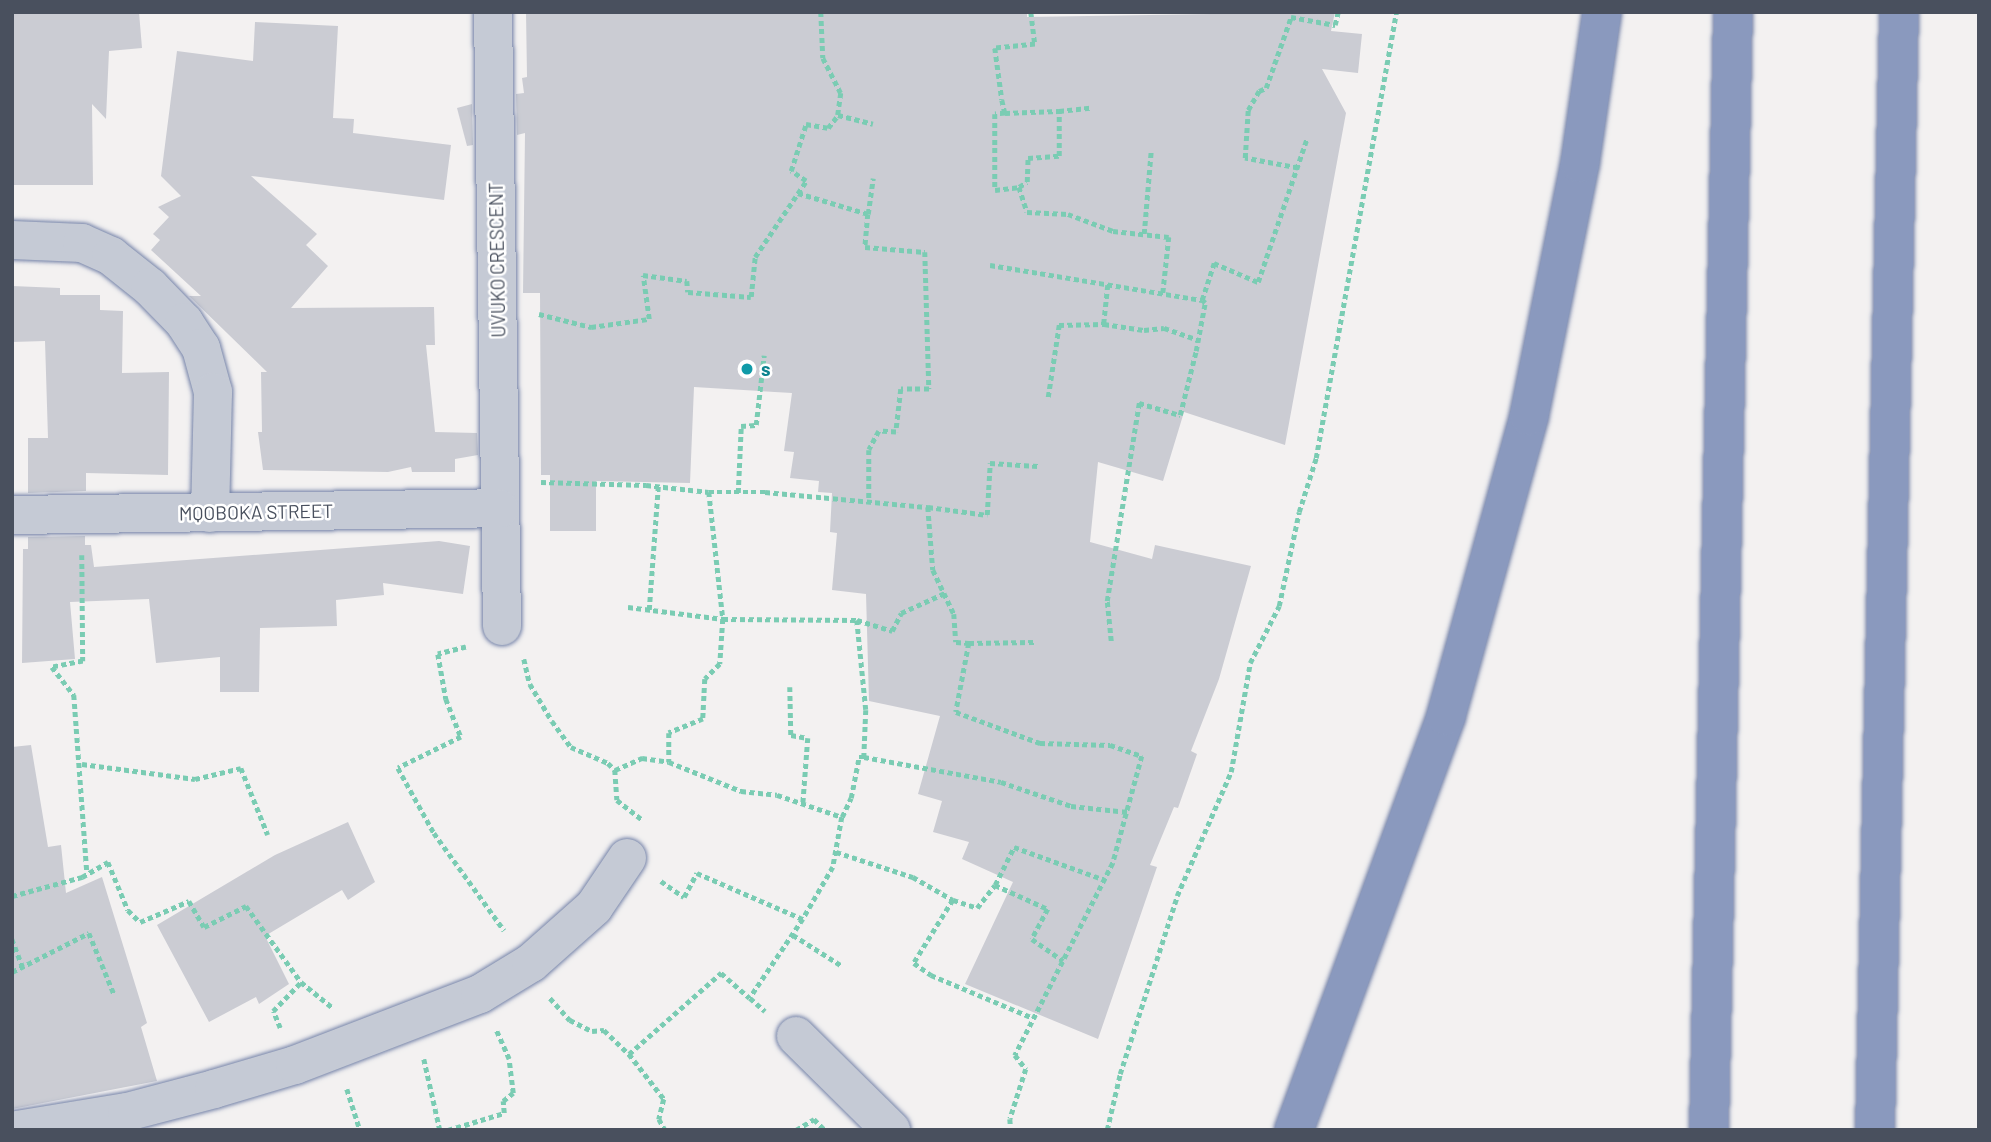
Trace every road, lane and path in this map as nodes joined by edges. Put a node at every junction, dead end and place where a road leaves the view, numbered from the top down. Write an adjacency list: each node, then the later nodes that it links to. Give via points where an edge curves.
1 (493, 12): 27 (street, UVUKO CRESCENT)
2 (821, 12): 12 (path, via 823,58 841,93)
3 (1031, 12): 11 (path, via 1035,44 995,48)
4 (1338, 12): 16 (path, via 1335,25 1291,17 1266,88 1259,91 1248,110 1245,158)
5 (1396, 12): 91 (path, via 1316,457 1279,606 1250,663 1231,772 1177,896 1120,1074)
6 (1602, 12): 92 (highway, via 1580,163 1529,416 1450,703)
7 (1733, 12): 93 (highway)
8 (1899, 12): 94 (highway)
9 (1090, 108): 10 (path)
10 (1059, 111): 11 (path); 18 (path, via 1059,156 1028,158 1027,182)
11 (1006, 113): 18 (path, via 995,114 995,190)
12 (838, 115): 13 (path); 19 (path, via 828,128 806,124 791,172 806,181)
13 (873, 124)
14 (1307, 138): 16 (path)
15 (1151, 150): 21 (path)
16 (1298, 168): 26 (path, via 1258,282 1214,263)
17 (873, 178): 20 (path)
18 (1019, 187): 21 (path, via 1027,212 1068,214 1113,231)
19 (798, 193): 20 (path); 27 (path, via 755,257 751,297 688,292 687,281 643,275 649,319 610,327 591,327)
20 (868, 214): 37 (path, via 865,247 925,252 929,389 901,389 896,432 879,431 869,450)
21 (1144, 234): 25 (path, via 1168,237)
22 (12, 240): 39 (street, via 82,243 111,256 184,322 201,348 213,393)
23 (990, 265): 24 (path)
24 (1108, 285): 25 (path); 28 (path)
25 (1163, 293): 26 (path)
26 (1202, 300): 29 (path)
27 (498, 304): 36 (street, UVUKO CRESCENT)
28 (1104, 324): 29 (path, via 1144,331 1164,328); 31 (path, via 1059,326)
29 (1199, 340): 48 (path, via 1180,415 1139,403 1107,601)
30 (764, 355): 35 (path, via 756,425 741,426)
31 (1048, 397)
32 (1038, 467): 38 (path, via 990,463 987,515)
33 (658, 486): 34 (path); 36 (path); 44 (path)
34 (709, 492): 35 (path); 45 (path)
35 (738, 493): 37 (path)
36 (500, 496): 39 (street, MQOBOKA STREET); 47 (street, UVUKO CRESCENT)
37 (869, 501): 38 (path)
38 (928, 507): 42 (path, via 933,570)
39 (210, 513): 40 (street, MQOBOKA STREET)
40 (80, 514): 41 (street, MQOBOKA STREET); 54 (path, via 83,661 52,667 74,695)
41 (12, 515)
42 (945, 593): 46 (path, via 901,613 892,631); 50 (path, via 954,614 956,642)
43 (628, 607): 44 (path)
44 (649, 611): 45 (path)
45 (723, 619): 46 (path); 53 (path, via 720,664 705,679 703,719 669,733)
46 (857, 620): 52 (path, via 866,710)
47 (502, 626): 55 (path, via 517,635 530,684 571,747); 71 (path, via 474,632 470,646 438,654 446,699 461,737 398,768 434,833 484,906)
48 (1111, 641)
49 (1034, 642): 50 (path)
50 (969, 643): 57 (path, via 956,712 1040,743 1110,745 1142,756)
51 (790, 687): 56 (path, via 791,735 808,738)
52 (864, 757): 57 (path, via 1001,782 1071,807); 58 (path, via 859,757)
53 (669, 762): 55 (path, via 642,758); 56 (path, via 741,791)
54 (82, 764): 59 (path, via 195,779 241,768); 62 (path, via 80,807)
55 (615, 770): 61 (path, via 617,800 640,819)
56 (803, 804): 58 (path)
57 (1128, 812): 63 (path)
58 (842, 817): 60 (path)
59 (268, 835)
60 (836, 852): 66 (path, via 913,877); 67 (path, via 833,867)
61 (627, 858): 67 (path, via 684,897 697,873); 71 (street, via 606,895)
62 (87, 873): 65 (path); 81 (path, via 108,862 128,910 140,922 189,901 204,927 246,906 302,982 329,1002)
63 (1105, 880): 64 (path, via 1014,847); 70 (path)
64 (995, 885): 66 (path, via 977,908); 70 (path, via 1048,909 1032,940)
65 (12, 896)
66 (953, 900): 78 (path, via 914,963)
67 (803, 919): 68 (path)
68 (793, 935): 72 (path); 77 (path)
69 (12, 939): 73 (path)
70 (1063, 961): 78 (path)
71 (531, 963): 76 (street); 82 (path, via 549,997 570,1020 592,1031 604,1030)
72 (842, 966)
73 (23, 967): 74 (path); 75 (path, via 89,933)
74 (12, 972)
75 (114, 994)
76 (480, 994): 79 (street); 85 (path, via 509,1059 513,1093 503,1101 504,1113)
77 (750, 998): 80 (path); 82 (path, via 721,973)
78 (1031, 1017): 90 (path, via 1015,1055 1026,1069 1010,1119)
79 (410, 1021): 81 (street); 84 (path, via 430,1075)
80 (796, 1037): 89 (street)
81 (350, 1042): 83 (street, via 295,1065 127,1112)
82 (629, 1054): 86 (path, via 663,1099 659,1119)
83 (17, 1130)
84 (440, 1130)
85 (448, 1130)
86 (665, 1130)
87 (796, 1130): 88 (path, via 814,1119)
88 (825, 1130)
89 (891, 1130)
90 (1011, 1130)
91 (1107, 1130)
92 (1294, 1130)
93 (1709, 1130)
94 (1875, 1130)

